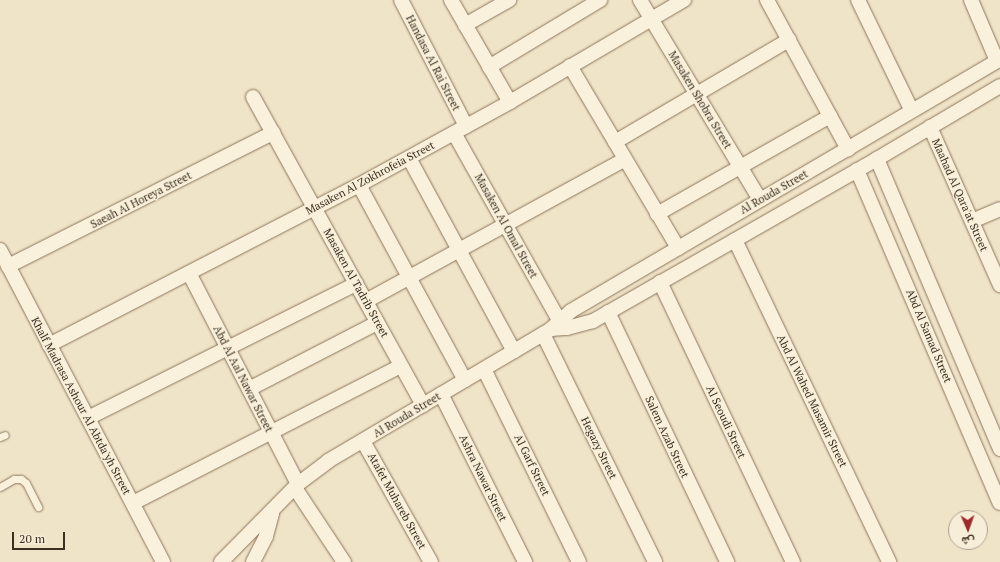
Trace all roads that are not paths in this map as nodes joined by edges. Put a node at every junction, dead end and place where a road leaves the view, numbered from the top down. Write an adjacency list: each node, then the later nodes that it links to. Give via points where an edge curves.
1 (401, 0): 22 (street, Handasa Al Rai Street)
2 (451, 0): 11 (street)
3 (510, 0): 11 (street)
4 (600, 0): 14 (street)
5 (640, 0): 10 (street, Masaken Shobra Street)
6 (684, 0): 10 (street, Masaken Al Zokhrofeia Street)
7 (767, 0): 12 (street)
8 (858, 0): 20 (street)
9 (971, 0): 13 (street)
10 (651, 18): 15 (street, Masaken Al Zokhrofeia Street); 17 (street, Masaken Shobra Street)
11 (465, 26): 14 (street)
12 (789, 40): 17 (street); 21 (street)
13 (999, 60): 20 (street, Al Rouda Street)
14 (489, 66): 19 (street)
15 (570, 66): 19 (street, Masaken Al Zokhrofeia Street); 26 (street)
16 (1000, 86): 23 (street, Al Rouda Street)
17 (696, 94): 26 (street); 31 (street, Masaken Shobra Street)
18 (254, 98): 24 (street, Masaken Al Tadrib Street)
19 (510, 102): 22 (street, Masaken Al Zokhrofeia Street)
20 (912, 111): 27 (street, Al Rouda Street)
21 (830, 116): 27 (street); 31 (street)
22 (466, 126): 25 (street, Masaken Al Zokhrofeia Street)
23 (930, 127): 30 (street, Al Rouda Street); 38 (street, Maahad Al Qara'at Street)
24 (273, 133): 35 (street, Masaken Al Tadrib Street); 44 (street, Saeah Al Horeya Street)
25 (454, 133): 28 (street, Masaken Al Zokhrofeia Street); 39 (street, Masaken Al Omal Street)
26 (614, 142): 29 (street)
27 (848, 149): 34 (street, Al Rouda Street)
28 (409, 158): 33 (street, Masaken Al Zokhrofeia Street); 43 (street)
29 (624, 159): 37 (street); 39 (street)
30 (877, 159): 32 (street, Al Rouda Street); 66 (street, Abd Al Samad Street)
31 (740, 167): 34 (street, Masaken Shobra Street); 37 (street)
32 (857, 170): 40 (street, Al Rouda Street); 69 (street, Abd Al Samad Street)
33 (359, 185): 35 (street, Masaken Al Zokhrofeia Street); 46 (street)
34 (760, 200): 41 (street, Al Rouda Street)
35 (315, 208): 45 (street, Masaken Al Zokhrofeia Street); 48 (street, Masaken Al Tadrib Street)
36 (1000, 209): 38 (street)
37 (657, 214): 41 (street)
38 (972, 221): 49 (street, Maahad Al Qara'at Street)
39 (505, 224): 43 (street); 53 (street, Masaken Al Omal Street)
40 (735, 240): 47 (street, Al Rouda Street); 83 (street, Abd Al Wahed Masamir Street)
41 (678, 248): 53 (street, Al Rouda Street)
42 (0, 250): 44 (street, Khalf Madrasa Ashour Al Abtda'yh Street)
43 (459, 250): 46 (street); 56 (street)
44 (8, 266): 54 (street, Khalf Madrasa Ashour Al Abtda'yh Street)
45 (189, 273): 54 (street, Masaken Al Zokhrofeia Street); 55 (street, Abd Al Aal Nawar Street)
46 (409, 277): 50 (street); 59 (street)
47 (660, 282): 51 (street, Al Rouda Street); 82 (street, Al Seoudi Street)
48 (356, 284): 50 (street, Masaken Al Tadrib Street); 55 (street)
49 (1000, 285)
50 (366, 301): 52 (street, Masaken Al Tadrib Street)
51 (608, 312): 53 (street, Al Rouda Street, via 580,326); 81 (street, Salem Azab Street)
52 (377, 323): 57 (street, Masaken Al Tadrib Street); 60 (street)
53 (551, 328): 56 (street, Al Rouda Street); 80 (street, Hegazy Street)
54 (49, 345): 63 (street, Khalf Madrasa Ashour Al Abtda'yh Street)
55 (228, 348): 60 (street, Abd Al Aal Nawar Street); 63 (street)
56 (514, 351): 58 (street, Al Rouda Street)
57 (401, 366): 62 (street, Masaken Al Tadrib Street); 64 (street)
58 (484, 369): 59 (street, Al Rouda Street); 79 (street, Al Garf Street)
59 (465, 380): 61 (street, Al Rouda Street)
60 (249, 389): 64 (street, Abd Al Aal Nawar Street)
61 (441, 394): 62 (street, Al Rouda Street); 78 (street, Ashra Nawar Street)
62 (423, 405): 65 (street, Al Rouda Street)
63 (88, 418): 70 (street, Khalf Madrasa Ashour Al Abtda'yh Street)
64 (271, 432): 67 (street, Abd Al Aal Nawar Street); 70 (street)
65 (363, 441): 67 (street, Al Rouda Street, via 328,461); 77 (street, Atafet Muhareb Street)
66 (1000, 449)
67 (296, 486): 72 (street, Al Rouda Street); 76 (street, Abd Al Aal Nawar Street)
68 (0, 487): 71 (lane, via 14,479 21,479 26,483)
69 (1000, 502)
70 (133, 503): 73 (street, Khalf Madrasa Ashour Al Abtda'yh Street)
71 (38, 507)
72 (272, 513): 74 (street, Al Rouda Street); 75 (street, Al Rouda Street, via 266,536)
73 (163, 562)
74 (221, 562)
75 (253, 562)
76 (344, 562)
77 (431, 562)
78 (525, 562)
79 (579, 562)
80 (655, 562)
81 (727, 562)
82 (793, 562)
83 (889, 562)

